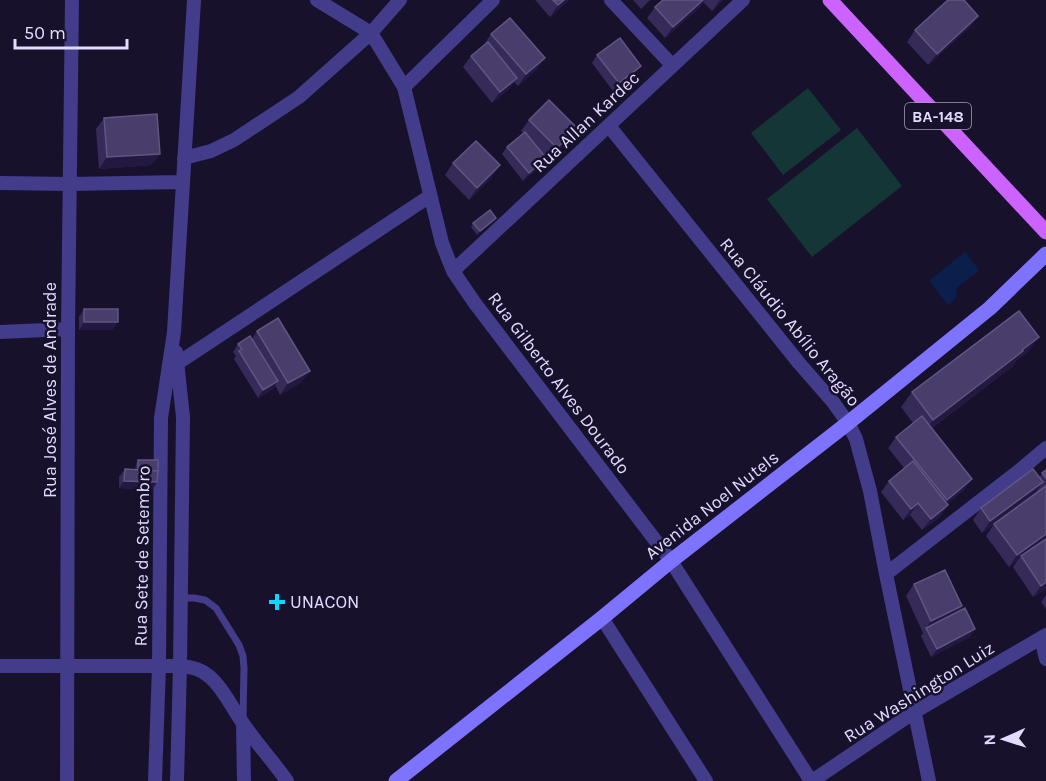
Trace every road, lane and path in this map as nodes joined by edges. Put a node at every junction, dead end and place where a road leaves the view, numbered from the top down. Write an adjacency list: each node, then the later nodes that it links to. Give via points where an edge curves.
1 (72, 0): 16 (street, Rua José Alves de Andrade)
2 (194, 0): 13 (street, Rua Sete de Setembro)
3 (317, 0): 9 (street, Rua Gilberto Alves Dourado)
4 (400, 0): 9 (street)
5 (493, 0): 11 (street)
6 (611, 0): 10 (street)
7 (743, 0): 10 (street, Rua Allan Kardec)
8 (830, 0): 18 (main road, BA-148)
9 (370, 33): 11 (street, Rua Gilberto Alves Dourado); 13 (street, via 299,98 227,144)
10 (672, 65): 12 (street, Rua Allan Kardec)
11 (404, 87): 17 (street, Rua Gilberto Alves Dourado)
12 (609, 126): 20 (street, Rua Allan Kardec); 24 (street, Rua Cláudio Abílio Aragão)
13 (184, 158): 14 (street, Rua Sete de Setembro)
14 (182, 182): 16 (street); 23 (street, Rua Sete de Setembro)
15 (0, 183): 16 (street)
16 (70, 184): 21 (street, Rua José Alves de Andrade)
17 (430, 196): 20 (street, Rua Gilberto Alves Dourado); 23 (street)
18 (1046, 232)
19 (1046, 254): 24 (street, Avenida Noel Nutels, via 990,308)
20 (453, 271): 26 (street, Rua Gilberto Alves Dourado)
21 (68, 329): 22 (street); 33 (street, Rua José Alves de Andrade)
22 (0, 332)
23 (173, 367): 28 (street, Rua Sete de Setembro, via 183,417); 34 (street, Rua Sete de Setembro, via 161,418)
24 (848, 423): 26 (street, Avenida Noel Nutels); 27 (street, Rua Cláudio Abílio Aragão, via 870,491)
25 (1046, 448): 27 (street)
26 (671, 561): 29 (street, Avenida Noel Nutels); 45 (street, Rua Gilberto Alves Dourado)
27 (886, 574): 36 (street, Rua Cláudio Abílio Aragão)
28 (181, 598): 35 (street, Rua Sete de Setembro); 37 (lane, via 205,600 216,608 239,645 244,668)
29 (602, 618): 38 (street, Avenida Noel Nutels); 44 (street)
30 (1044, 636): 31 (street); 36 (street, Rua Washington Luiz)
31 (1046, 659)
32 (0, 666): 33 (street)
33 (68, 666): 34 (street); 39 (street, Rua José Alves de Andrade)
34 (159, 666): 35 (street); 40 (street, Rua Sete de Setembro)
35 (180, 666): 37 (street, via 201,670 211,678); 41 (street, Rua Sete de Setembro)
36 (916, 711): 45 (street, Rua Washington Luiz); 46 (street, Rua Cláudio Abílio Aragão)
37 (243, 724): 42 (street); 43 (street)
38 (402, 779)
39 (67, 781)
40 (155, 781)
41 (177, 781)
42 (244, 781)
43 (287, 781)
44 (706, 781)
45 (812, 781)
46 (929, 781)

